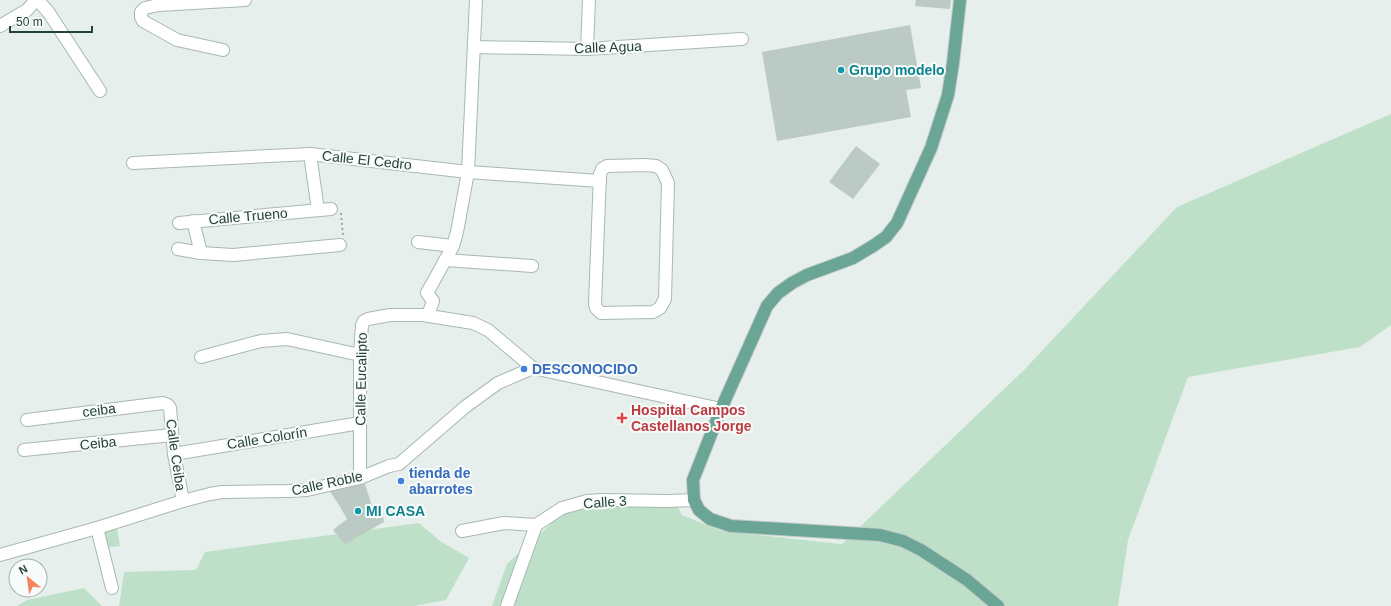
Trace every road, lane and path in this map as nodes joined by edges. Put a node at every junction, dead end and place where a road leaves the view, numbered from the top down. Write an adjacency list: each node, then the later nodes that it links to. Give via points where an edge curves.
1 (37, 0): 7 (street, via 27,10); 12 (street, via 49,13)
2 (245, 0): 6 (street)
3 (476, 0): 9 (street)
4 (589, 0): 10 (street)
5 (960, 0): 33 (main road, via 948,95 931,148 897,223 886,237 874,246 852,258 807,275 778,293 767,306)
6 (158, 2): 11 (street, via 141,12 140,17 144,21 177,40)
7 (0, 26)
8 (742, 39): 10 (street, Calle Agua)
9 (474, 47): 10 (street, Calle Agua); 15 (street)
10 (587, 49)
11 (223, 50)
12 (100, 91)
13 (310, 154): 14 (street, Calle El Cedro); 15 (street, Calle El Cedro); 18 (street)
14 (133, 163)
15 (468, 172): 16 (street, Calle El Cedro); 23 (street)
16 (600, 181): 16 (street, via 596,308 601,313 653,312 660,308 665,299 668,183 666,176 656,166 607,166 602,169)
17 (331, 209): 18 (street, Calle Trueno); 22 (path, via 341,210 344,240)
18 (318, 210): 19 (street, Calle Trueno)
19 (193, 221): 20 (street, Calle Trueno); 25 (street)
20 (179, 223)
21 (418, 242): 23 (street)
22 (340, 244): 25 (street, via 233,255)
23 (453, 246): 26 (street)
24 (178, 249): 25 (street)
25 (201, 254)
26 (445, 260): 27 (street); 28 (street, via 427,293 433,301)
27 (532, 266)
28 (428, 315): 29 (street, Calle Eucalipto, via 390,315 364,321); 31 (street, Calle Eucalipto, via 473,323 488,330)
29 (360, 355): 30 (street, via 287,339 261,341); 35 (street, Calle Eucalipto)
30 (200, 357)
31 (533, 368): 33 (street); 39 (street, Calle Roble, via 498,383 465,407 399,464)
32 (170, 408): 34 (street, ceiba, via 163,403); 36 (street, Calle Ceiba)
33 (721, 409): 40 (main road, via 693,480)
34 (27, 420)
35 (360, 423): 38 (street, Calle Colorín); 39 (street, Calle Eucalipto)
36 (172, 435): 37 (street, Ceiba); 38 (street, Calle Ceiba)
37 (24, 450)
38 (174, 454): 41 (street, Calle Ceiba)
39 (360, 478): 41 (street, Calle Roble, via 307,490 222,492)
40 (694, 500): 42 (street, Calle 3, via 587,501 562,508); 48 (main road, via 699,510 710,519 731,526 880,535 903,541 967,580)
41 (184, 501): 43 (street, Calle Roble)
42 (536, 525): 44 (street, via 504,523); 47 (street)
43 (96, 528): 45 (street, Calle Roble); 46 (street)
44 (462, 531)
45 (0, 555)
46 (112, 588)
47 (508, 606)
48 (998, 606)

